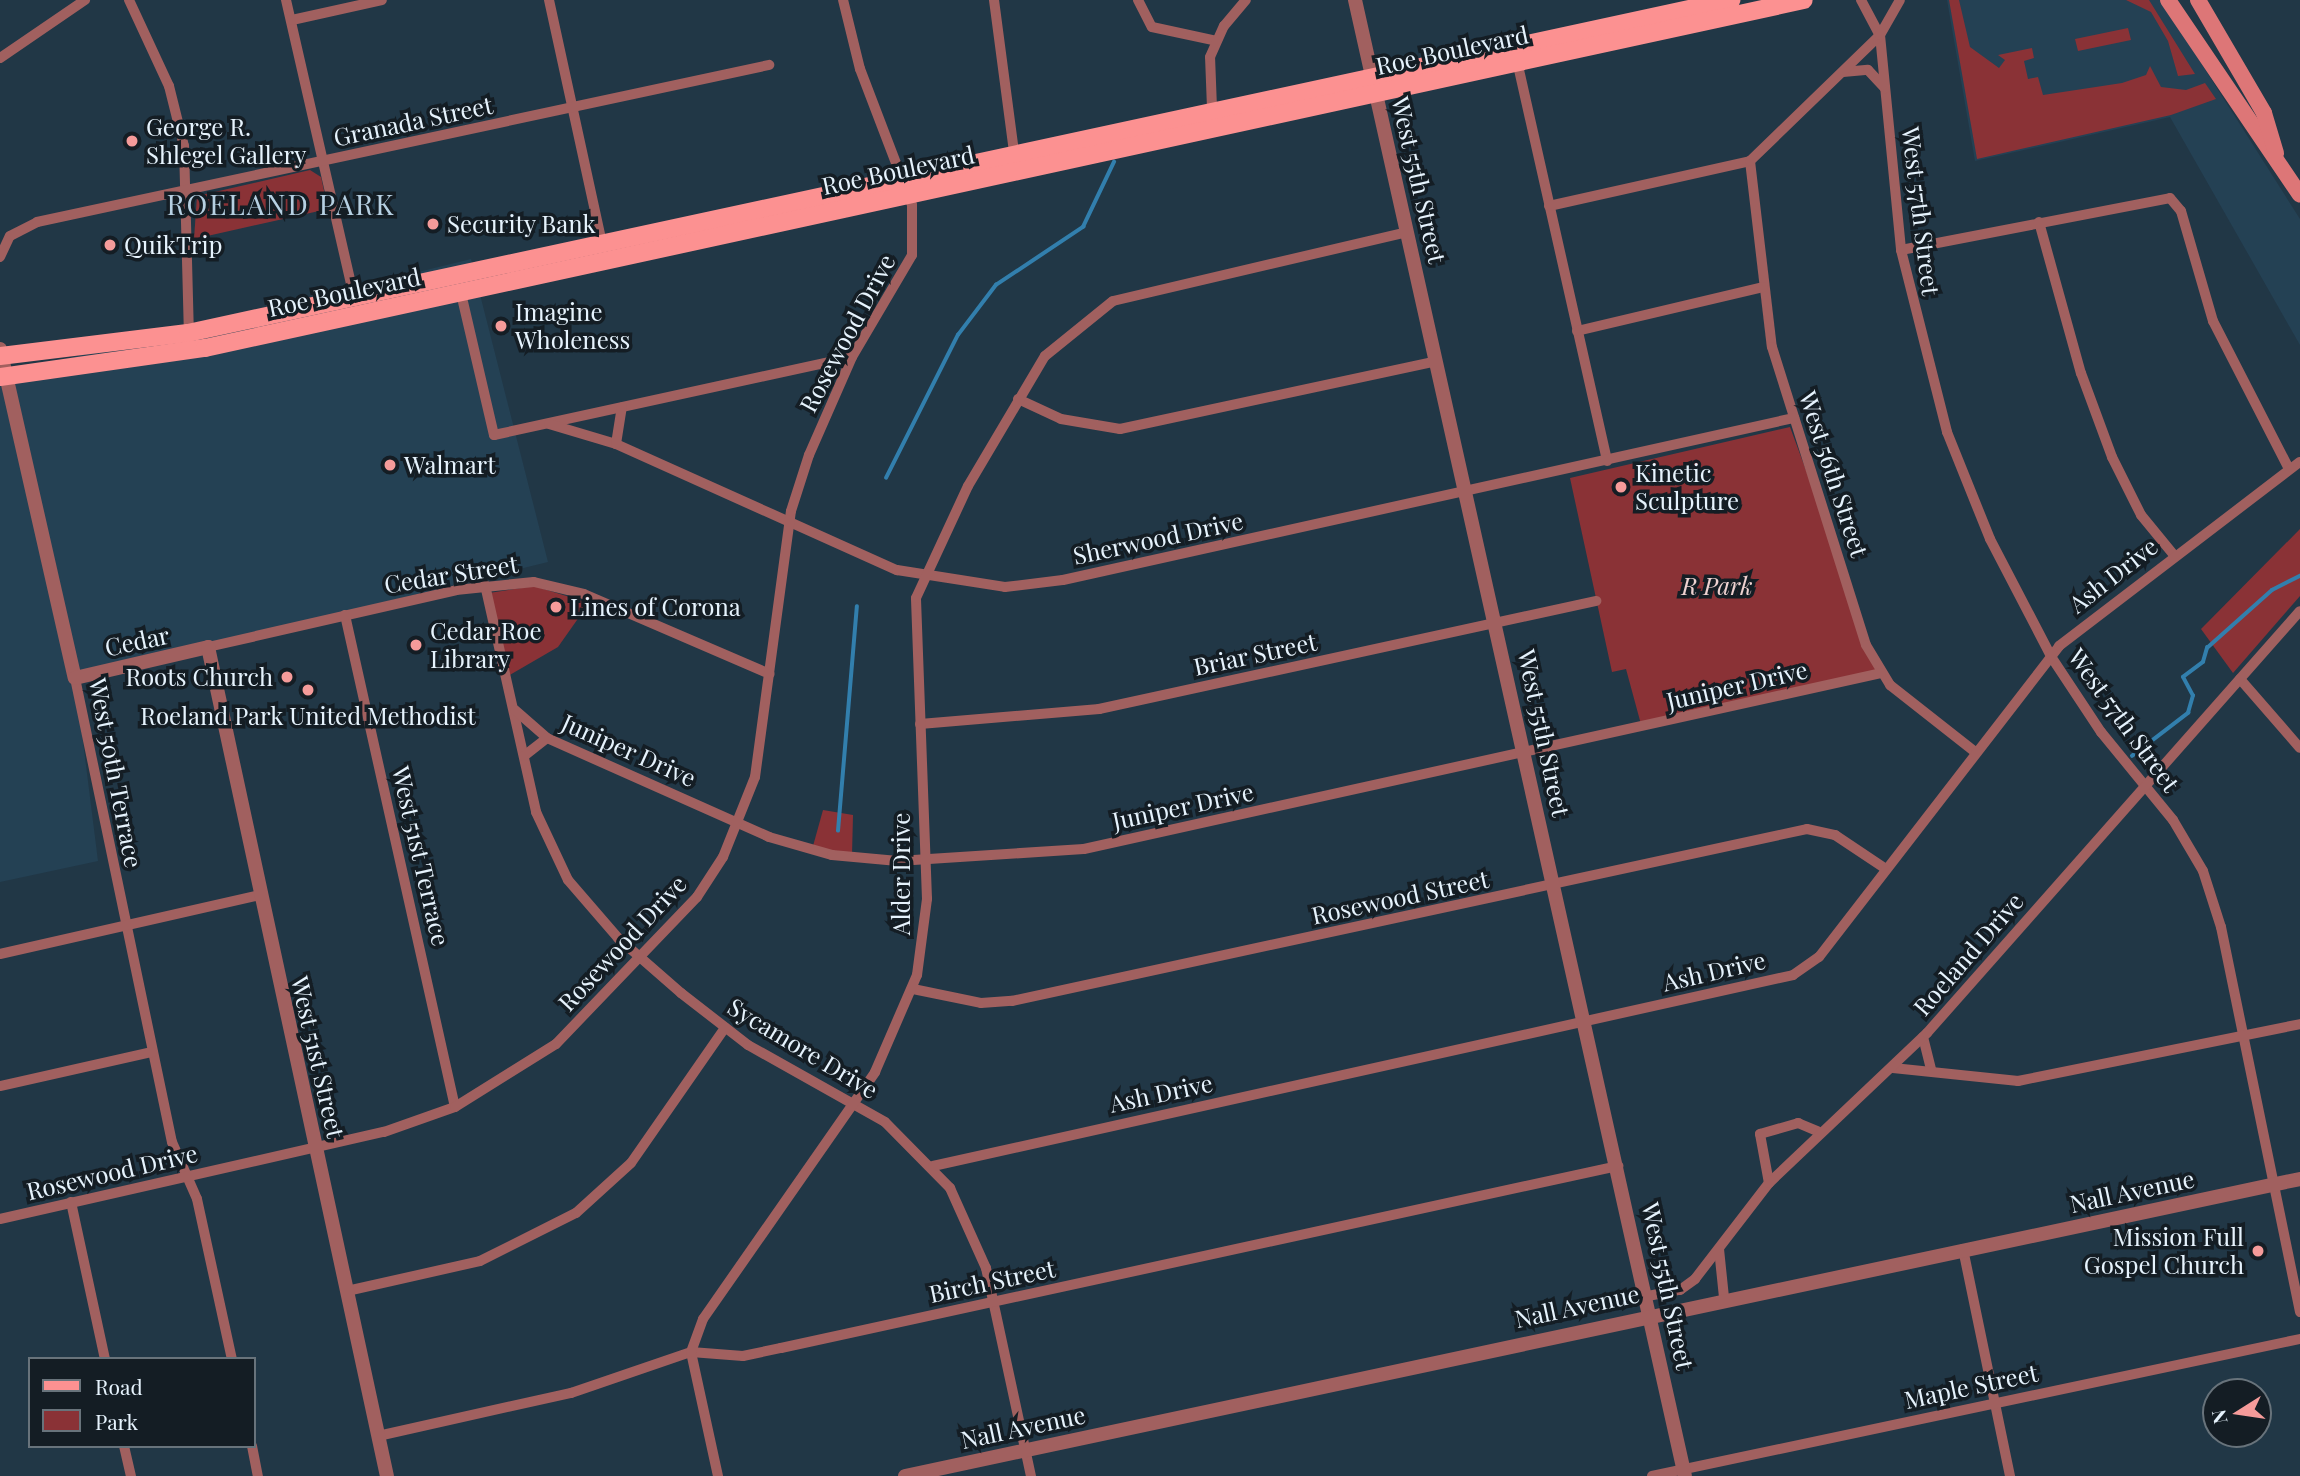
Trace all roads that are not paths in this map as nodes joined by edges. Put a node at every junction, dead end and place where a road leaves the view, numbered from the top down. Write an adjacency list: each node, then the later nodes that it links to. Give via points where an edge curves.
1 (85, 0): 21 (street)
2 (129, 0): 34 (street, via 175,106)
3 (286, 0): 18 (street)
4 (382, 0): 18 (street)
5 (549, 0): 27 (street)
6 (843, 0): 33 (street, Rosewood Drive)
7 (994, 0): 32 (street)
8 (1138, 0): 20 (street, via 1152,27)
9 (1246, 0): 20 (street)
10 (1355, 0): 25 (street, West 55th Street)
11 (1731, 0): 17 (main road, Roe Boulevard)
12 (1804, 0): 22 (main road, Roe Boulevard)
13 (1861, 0): 19 (street, West 57th Street)
14 (1900, 0): 19 (street)
15 (2168, 0): 30 (main road)
16 (2198, 0): 30 (main road, via 2264,113)
17 (1681, 5): 25 (main road, Roe Boulevard)
18 (292, 20): 31 (street)
19 (1880, 35): 24 (street); 26 (street, West 57th Street)
20 (1217, 41): 28 (street, via 1208,68)
21 (0, 58)
22 (1517, 61): 25 (main road, Roe Boulevard); 36 (street)
23 (769, 65): 27 (street, Granada Street)
24 (1840, 73): 26 (street, via 1868,70); 29 (street)
25 (1374, 82): 28 (main road, Roe Boulevard); 32 (main road, Roe Boulevard); 38 (street, West 55th Street)
26 (1886, 89): 39 (street, West 57th Street)
27 (572, 108): 31 (street, Granada Street); 40 (street)
28 (1212, 108): 32 (main road, Roe Boulevard)
29 (1750, 161): 36 (street); 43 (street, West 56th Street)
30 (2278, 161): 35 (main road)
31 (323, 162): 34 (street, Granada Street); 44 (street)
32 (1016, 162): 33 (main road, Roe Boulevard)
33 (903, 187): 40 (main road, Roe Boulevard); 48 (street, Rosewood Drive, via 915,226 912,256)
34 (186, 192): 41 (street, Granada Street, via 22,227); 46 (street)
35 (2300, 195)
36 (1549, 206): 45 (street)
37 (2039, 222): 39 (street); 58 (street, via 2170,198 2181,211 2213,321); 61 (street, via 2081,373 2112,457 2141,515)
38 (1408, 232): 49 (street, West 55th Street); 51 (street, Alder Drive, via 1113,301 1062,338)
39 (1901, 250): 69 (street, West 57th Street, via 1947,432 1990,539)
40 (604, 252): 42 (main road, Roe Boulevard)
41 (0, 257)
42 (458, 284): 44 (main road, Roe Boulevard); 54 (street, via 494,435)
43 (1763, 287): 45 (street); 53 (street, West 56th Street)
44 (356, 306): 46 (main road, Roe Boulevard)
45 (1577, 331): 56 (street)
46 (190, 342): 47 (main road, Roe Boulevard); 50 (main road, Roe Boulevard)
47 (0, 354): 50 (street, West 50th Terrace)
48 (852, 357): 52 (street); 60 (street, Rosewood Drive, via 808,455)
49 (1437, 361): 51 (street, via 1120,429 1060,419); 59 (street, West 55th Street)
50 (3, 377): 72 (street, West 50th Terrace)
51 (1018, 399): 62 (street, Alder Drive)
52 (622, 407): 54 (street); 55 (street)
53 (1794, 418): 56 (street, Sherwood Drive); 70 (street, West 56th Street)
54 (549, 424): 55 (street, Sherwood Drive)
55 (616, 444): 60 (street, Sherwood Drive)
56 (1606, 461): 59 (street, Sherwood Drive)
57 (2300, 462): 58 (street, Ash Drive)
58 (2288, 467): 61 (street, Ash Drive)
59 (1466, 493): 62 (street, Sherwood Drive, via 1027,586); 67 (street, West 55th Street)
60 (790, 524): 62 (street, Sherwood Drive); 71 (street, Rosewood Drive)
61 (2173, 554): 69 (street, Ash Drive)
62 (923, 577): 75 (street, Alder Drive, via 916,598)
63 (485, 585): 66 (street, Cedar Street); 71 (street, Cedar Street, via 534,582 571,589); 74 (street, Sycamore Drive)
64 (1596, 601): 67 (street, Briar Street)
65 (2300, 611): 73 (street, Roeland Drive)
66 (345, 615): 68 (street, Cedar Street); 101 (street, West 51st Terrace)
67 (1497, 623): 75 (street, Briar Street, via 1099,709); 79 (street, West 55th Street)
68 (208, 647): 72 (street, Cedar); 86 (street, West 51st Street)
69 (2052, 658): 78 (street, Ash Drive); 81 (street, West 57th Street)
70 (1881, 673): 78 (street); 79 (street, Juniper Drive)
71 (770, 674): 82 (street, Rosewood Drive, via 755,777)
72 (75, 678): 87 (street, West 50th Terrace)
73 (2240, 679): 77 (street); 81 (street, Roeland Drive)
74 (515, 710): 76 (street, Juniper Drive); 80 (street, Sycamore Drive)
75 (920, 724): 83 (street, Alder Drive)
76 (547, 738): 80 (street); 82 (street, Juniper Drive)
77 (2300, 748)
78 (1975, 752): 84 (street, Ash Drive)
79 (1525, 753): 83 (street, Juniper Drive, via 1084,849); 85 (street, West 55th Street)
80 (524, 757): 89 (street, Sycamore Drive, via 537,812 568,880)
81 (2144, 786): 94 (street, West 57th Street, via 2203,871); 95 (street, Roeland Drive)
82 (738, 823): 83 (street, Juniper Drive, via 832,855); 89 (street, Rosewood Drive, via 697,897)
83 (926, 860): 90 (street, Alder Drive, via 924,931)
84 (1886, 869): 85 (street, Rosewood Street, via 1835,835 1807,829); 91 (street, Ash Drive, via 1819,957 1793,975)
85 (1555, 884): 90 (street, Rosewood Street, via 1012,1001 981,1003); 91 (street, West 55th Street)
86 (259, 895): 87 (street); 103 (street, West 51st Street)
87 (125, 927): 88 (street); 96 (street, West 50th Terrace)
88 (0, 954)
89 (641, 959): 93 (street, Sycamore Drive); 101 (street, Rosewood Drive, via 555,1044)
90 (913, 989): 100 (street, Alder Drive, via 884,1057)
91 (1586, 1021): 104 (street, Ash Drive); 105 (street, West 55th Street)
92 (2300, 1024): 94 (street)
93 (725, 1028): 100 (street, Sycamore Drive); 114 (street, via 631,1163 576,1213 480,1261)
94 (2243, 1036): 98 (street, via 2018,1082); 109 (street, West 57th Street)
95 (1923, 1037): 97 (street, Roeland Drive); 98 (street)
96 (152, 1052): 99 (street); 106 (street, West 50th Terrace)
97 (1893, 1068): 98 (street); 102 (street, Roeland Drive)
98 (1931, 1070)
99 (0, 1086)
100 (853, 1105): 104 (street, Sycamore Drive, via 901,1134); 121 (street, Alder Drive, via 703,1319)
101 (455, 1107): 103 (street, Rosewood Drive)
102 (1817, 1131): 108 (street, Roeland Drive); 108 (street, via 1798,1123 1760,1134)
103 (315, 1147): 106 (street, Rosewood Drive); 114 (street, West 51st Street)
104 (933, 1166): 117 (street, Sycamore Drive, via 977,1238)
105 (1618, 1166): 115 (street, West 55th Street); 117 (street, Birch Street)
106 (184, 1177): 110 (street, Rosewood Drive); 123 (street, West 50th Terrace, via 197,1199)
107 (2300, 1179): 109 (street, Nall Avenue)
108 (1769, 1182): 112 (street, Roeland Drive)
109 (2273, 1184): 113 (street, Nall Avenue); 118 (street, West 57th Street)
110 (71, 1202): 111 (street, Rosewood Drive); 122 (street)
111 (0, 1219)
112 (1719, 1249): 115 (street, Roeland Drive, via 1680,1290); 116 (street)
113 (1963, 1249): 116 (street, Nall Avenue); 124 (street)
114 (347, 1291): 125 (street, West 51st Street)
115 (1648, 1296): 119 (street, West 55th Street)
116 (1724, 1297): 119 (street, Nall Avenue)
117 (993, 1302): 121 (street, Birch Street, via 743,1356); 128 (street, Sycamore Drive)
118 (2300, 1312)
119 (1651, 1313): 128 (street, Nall Avenue); 129 (street, West 55th Street)
120 (2300, 1339): 124 (street, Maple Street)
121 (691, 1352): 125 (street, Birch Street, via 570,1394); 133 (street)
122 (105, 1357)
123 (232, 1357)
124 (1995, 1402): 129 (street, Maple Street); 137 (street)
125 (378, 1436): 132 (street, West 51st Street)
126 (124, 1448): 130 (street)
127 (252, 1448): 131 (street)
128 (1026, 1450): 134 (street, Nall Avenue); 135 (street, Sycamore Drive)
129 (1684, 1472): 136 (street, Maple Street)
130 (131, 1476)
131 (258, 1476)
132 (387, 1476)
133 (718, 1476)
134 (905, 1476)
135 (1031, 1476)
136 (1652, 1476)
137 (2010, 1476)

